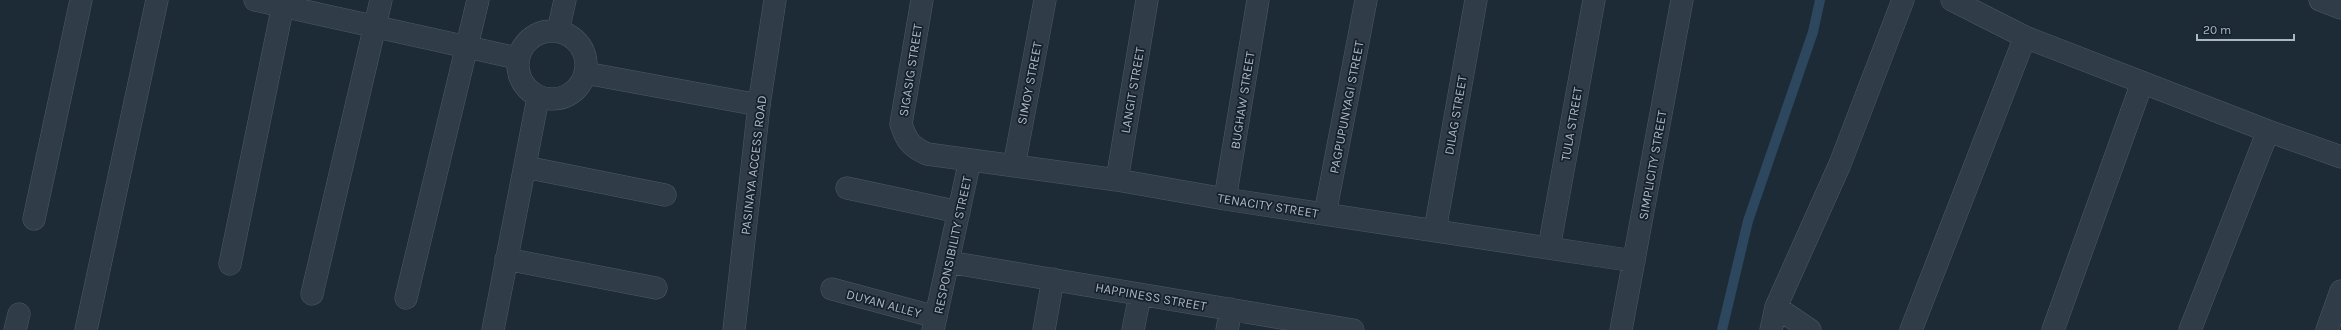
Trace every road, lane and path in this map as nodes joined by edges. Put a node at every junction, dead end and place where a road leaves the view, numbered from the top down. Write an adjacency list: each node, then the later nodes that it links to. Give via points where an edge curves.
1 (80, 0): 42 (street)
2 (157, 0): 60 (street)
3 (255, 0): 19 (street)
4 (381, 0): 21 (street)
5 (478, 0): 24 (street)
6 (565, 0): 22 (street)
7 (775, 0): 29 (street, PASINAYA ACCESS ROAD)
8 (922, 0): 31 (street, SIGASIG STREET, via 902,112 901,124)
9 (1045, 0): 34 (street, SIMOY STREET)
10 (1147, 0): 36 (street, LANGIT STREET)
11 (1258, 0): 39 (street, BUGHAW STREET)
12 (1366, 0): 41 (street, PAGPUPUNYAGI STREET)
13 (1476, 0): 43 (street, DILAG STREET)
14 (1594, 0): 44 (street, TULA STREET)
15 (1682, 0): 46 (street, SIMPLICITY STREET)
16 (1903, 0): 56 (street, via 1840,164)
17 (1952, 0): 23 (street)
18 (2320, 0): 20 (street)
19 (283, 3): 21 (street); 48 (street)
20 (2341, 8)
21 (374, 27): 24 (street); 53 (street)
22 (558, 31): 25 (street, via 547,30 532,37 521,48); 26 (street, via 568,34 583,51)
23 (2025, 37): 27 (street); 69 (street)
24 (466, 47): 25 (street); 55 (street)
25 (517, 58): 28 (street, via 522,84)
26 (585, 73): 28 (street, via 582,83 565,97 554,100); 29 (street)
27 (2142, 83): 30 (street); 70 (street)
28 (538, 98): 35 (street)
29 (759, 105): 62 (street, PASINAYA ACCESS ROAD)
30 (2268, 131): 32 (street); 71 (street)
31 (906, 140): 33 (street, TENACITY STREET, via 915,149 927,154)
32 (2341, 157)
33 (970, 160): 34 (street, TENACITY STREET); 40 (street, RESPONSIBILITY STREET)
34 (1014, 166): 36 (street, TENACITY STREET)
35 (525, 167): 38 (street); 45 (street)
36 (1117, 180): 39 (street, TENACITY STREET)
37 (846, 188): 40 (street)
38 (665, 195)
39 (1225, 199): 41 (street, TENACITY STREET)
40 (959, 212): 47 (street, RESPONSIBILITY STREET)
41 (1325, 214): 43 (street, TENACITY STREET)
42 (34, 219)
43 (1435, 230): 44 (street, TENACITY STREET)
44 (1549, 248): 46 (street, TENACITY STREET)
45 (506, 259): 50 (street); 61 (street)
46 (1634, 261): 66 (street, SIMPLICITY STREET)
47 (948, 262): 49 (street, HAPPINESS STREET); 58 (street, RESPONSIBILITY STREET)
48 (230, 264)
49 (1053, 279): 54 (street, HAPPINESS STREET); 63 (street)
50 (656, 288)
51 (832, 289): 58 (street, DUYAN ALLEY)
52 (2341, 291): 72 (street)
53 (312, 294)
54 (1140, 295): 57 (street, HAPPINESS STREET); 64 (street)
55 (406, 298)
56 (1776, 308): 67 (street); 68 (street)
57 (1229, 320): 59 (street, HAPPINESS STREET)
58 (935, 323)
59 (1328, 328): 65 (street, HAPPINESS STREET)
60 (86, 330)
61 (494, 330)
62 (734, 330)
63 (1044, 330)
64 (1133, 330)
65 (1353, 330)
66 (1621, 330)
67 (1771, 330)
68 (1810, 330)
69 (1911, 330)
70 (2053, 330)
71 (2190, 330)
72 (2327, 330)

